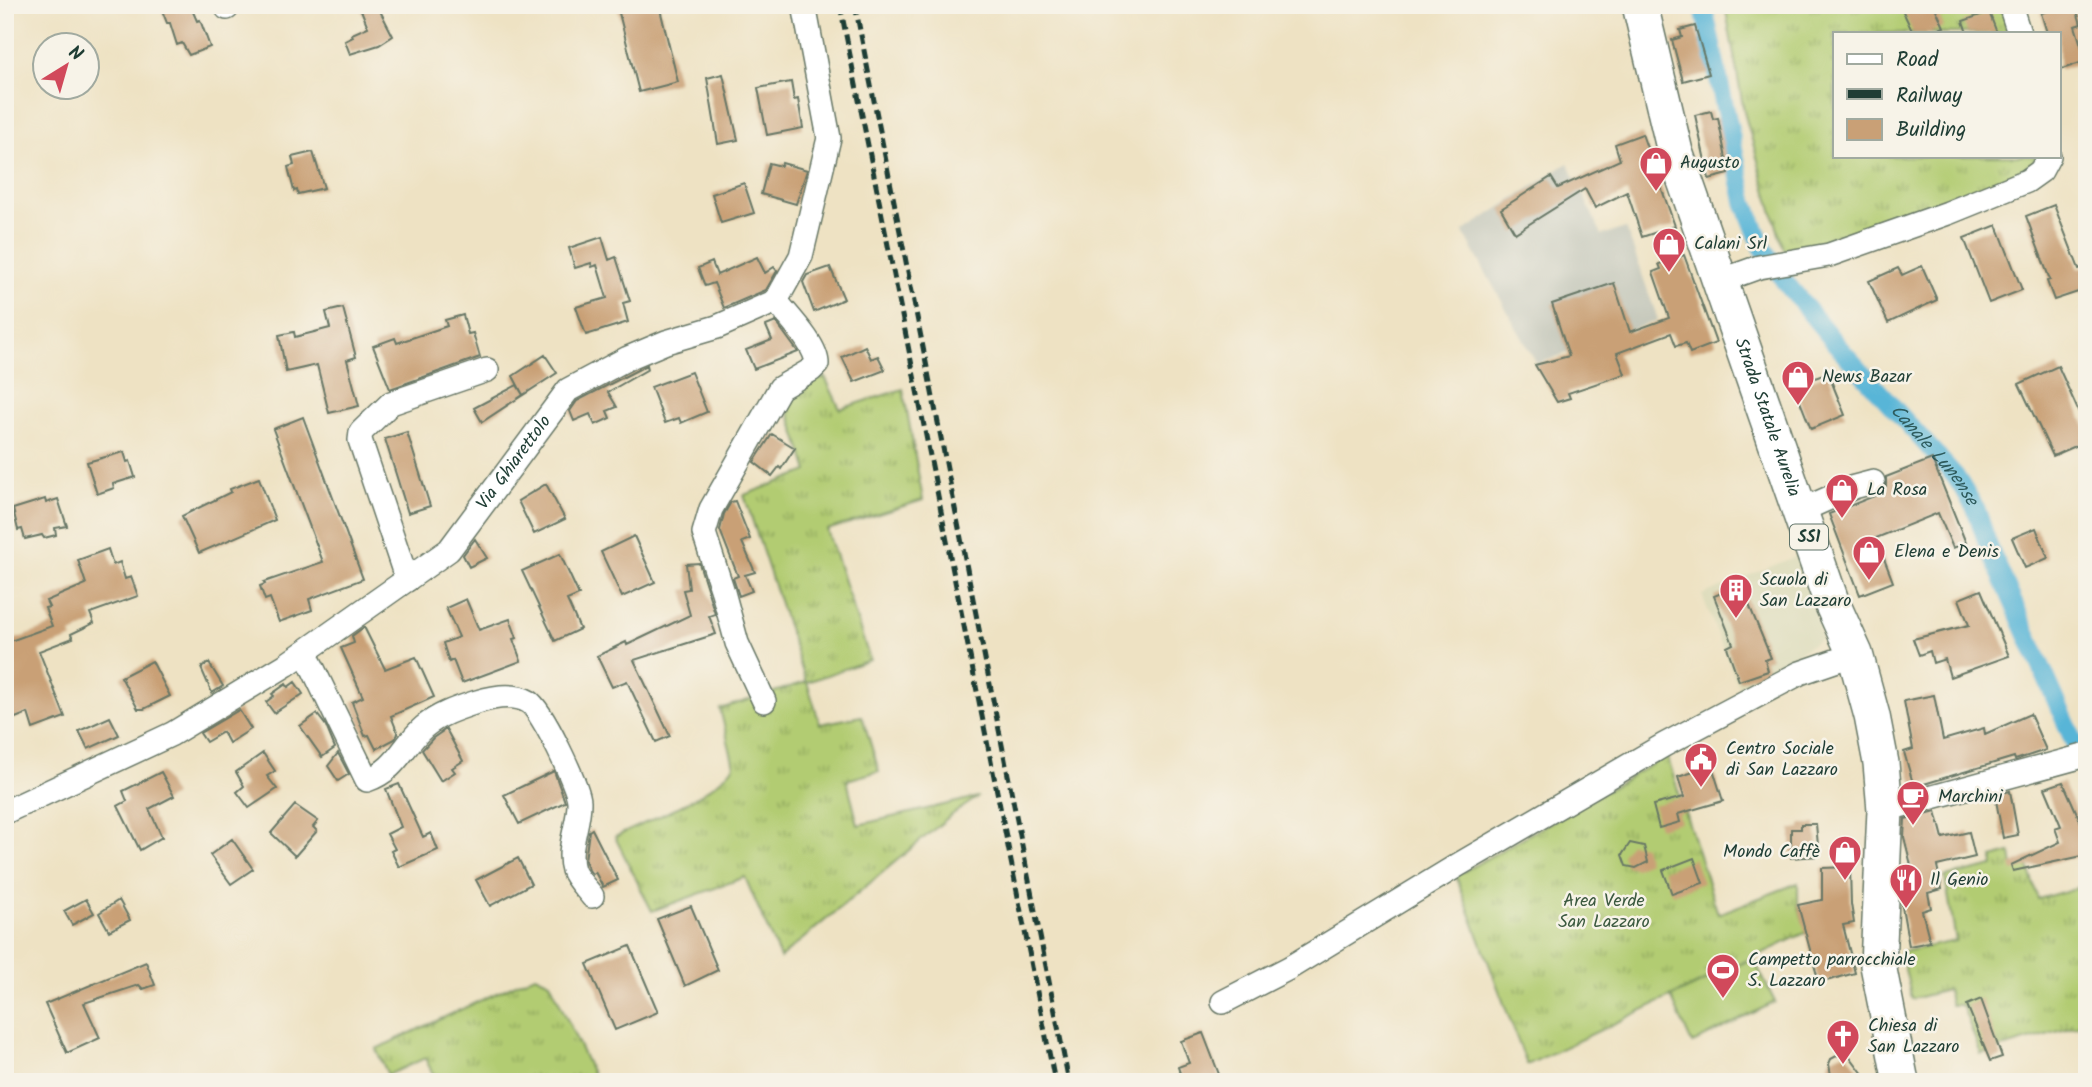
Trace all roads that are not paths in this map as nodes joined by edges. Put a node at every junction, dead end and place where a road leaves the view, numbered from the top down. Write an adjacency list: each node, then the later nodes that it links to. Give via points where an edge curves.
1 (804, 5): 7 (street, via 829,138 801,256)
2 (1640, 5): 6 (main road, Strada Statale Aurelia / SS1, via 1675,152)
3 (2010, 5): 4 (street)
4 (2019, 32)
5 (2048, 158): 6 (street, via 2027,181 1948,213 1829,256 1759,267)
6 (1720, 281): 10 (main road, Strada Statale Aurelia / SS1)
7 (776, 301): 11 (street, Via Ghiarettolo, via 628,358 568,390 449,550); 14 (street, via 798,327 817,364 780,388 711,509 704,533 737,643)
8 (487, 370): 11 (street, via 391,403 361,432)
9 (1873, 482): 10 (street)
10 (1800, 511): 13 (main road, Strada Statale Aurelia / SS1)
11 (407, 580): 12 (street, Via Ghiarettolo)
12 (305, 652): 17 (street, Via Ghiarettolo, via 172,734); 18 (street, via 366,780 377,777 404,754 424,726 440,715 503,696 529,702 547,724 579,798 573,870)
13 (1855, 654): 16 (main road, Strada Statale Aurelia / SS1, via 1872,716); 19 (street, via 1800,673 1664,745 1290,968)
14 (764, 701)
15 (2087, 755): 16 (street)
16 (1885, 810): 20 (main road, Strada Statale Aurelia / SS1, via 1878,965)
17 (5, 811)
18 (592, 896)
19 (1223, 1002)
20 (1901, 1082)

